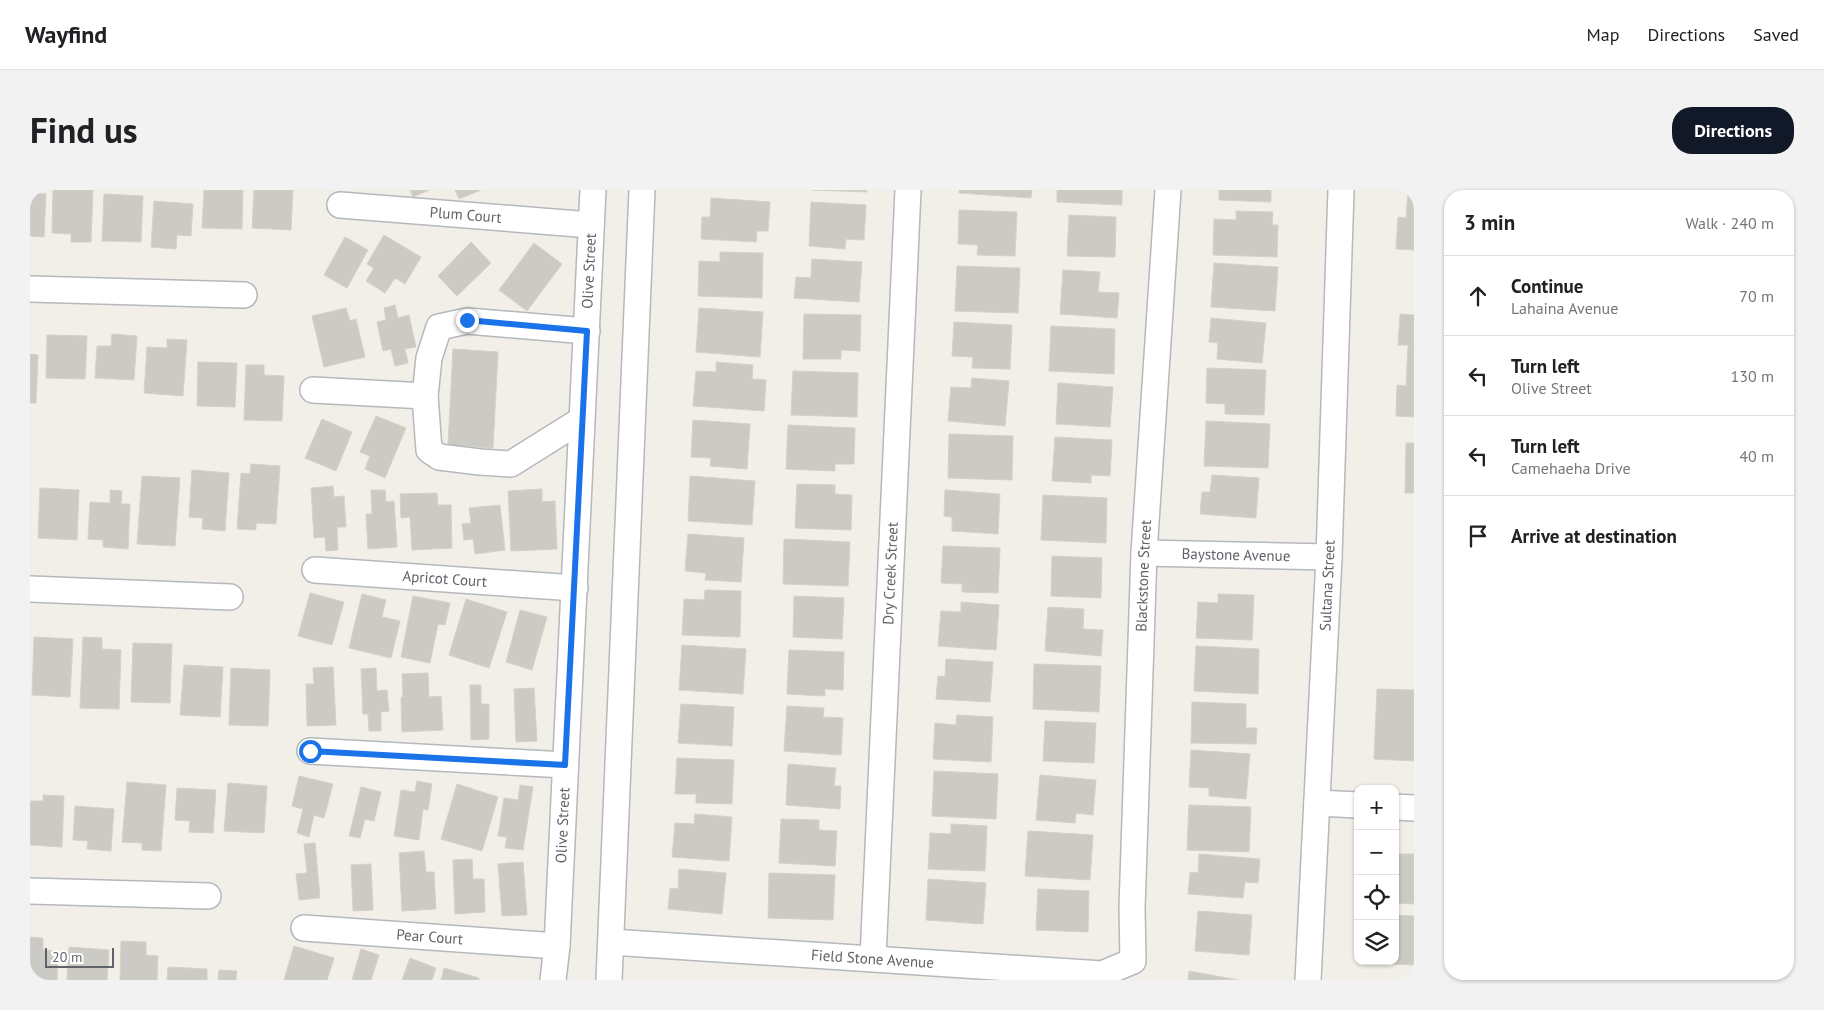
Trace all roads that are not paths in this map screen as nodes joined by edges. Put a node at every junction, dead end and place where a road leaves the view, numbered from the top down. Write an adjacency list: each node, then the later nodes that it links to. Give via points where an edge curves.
1 (592, 190): 7 (street, Olive Street)
2 (642, 190): 29 (street)
3 (908, 190): 31 (street, Dry Creek Street)
4 (1168, 190): 14 (street, Blackstone Street)
5 (1341, 190): 15 (street, Sultana Street)
6 (340, 205): 7 (street, Plum Court)
7 (591, 225): 10 (street, Olive Street)
8 (30, 288): 9 (street)
9 (244, 295)
10 (587, 331): 12 (street, via 467,320 439,327 429,358); 13 (street, Olive Street)
11 (313, 390): 12 (street)
12 (425, 396): 13 (street, via 429,450 439,457 511,464)
13 (581, 420): 17 (street, Olive Street)
14 (1144, 553): 15 (street, Baystone Avenue); 32 (street, Blackstone Street, via 1132,898)
15 (1329, 557): 22 (street, Sultana Street)
16 (315, 570): 17 (street, Apricot Court)
17 (575, 588): 21 (street, Olive Street)
18 (30, 590): 19 (street)
19 (230, 597)
20 (310, 751): 21 (street)
21 (565, 765): 30 (street, Olive Street)
22 (1317, 803): 23 (street); 35 (street, Sultana Street)
23 (1354, 805)
24 (1399, 807): 25 (street)
25 (1414, 808)
26 (30, 891): 27 (street)
27 (208, 896)
28 (304, 928): 30 (street, Pear Court)
29 (611, 942): 31 (street, Field Stone Avenue); 34 (street)
30 (557, 946): 33 (street, Olive Street)
31 (873, 958): 32 (street, Field Stone Avenue, via 1102,974)
32 (1133, 961)
33 (554, 980)
34 (609, 980)
35 (1308, 980)

